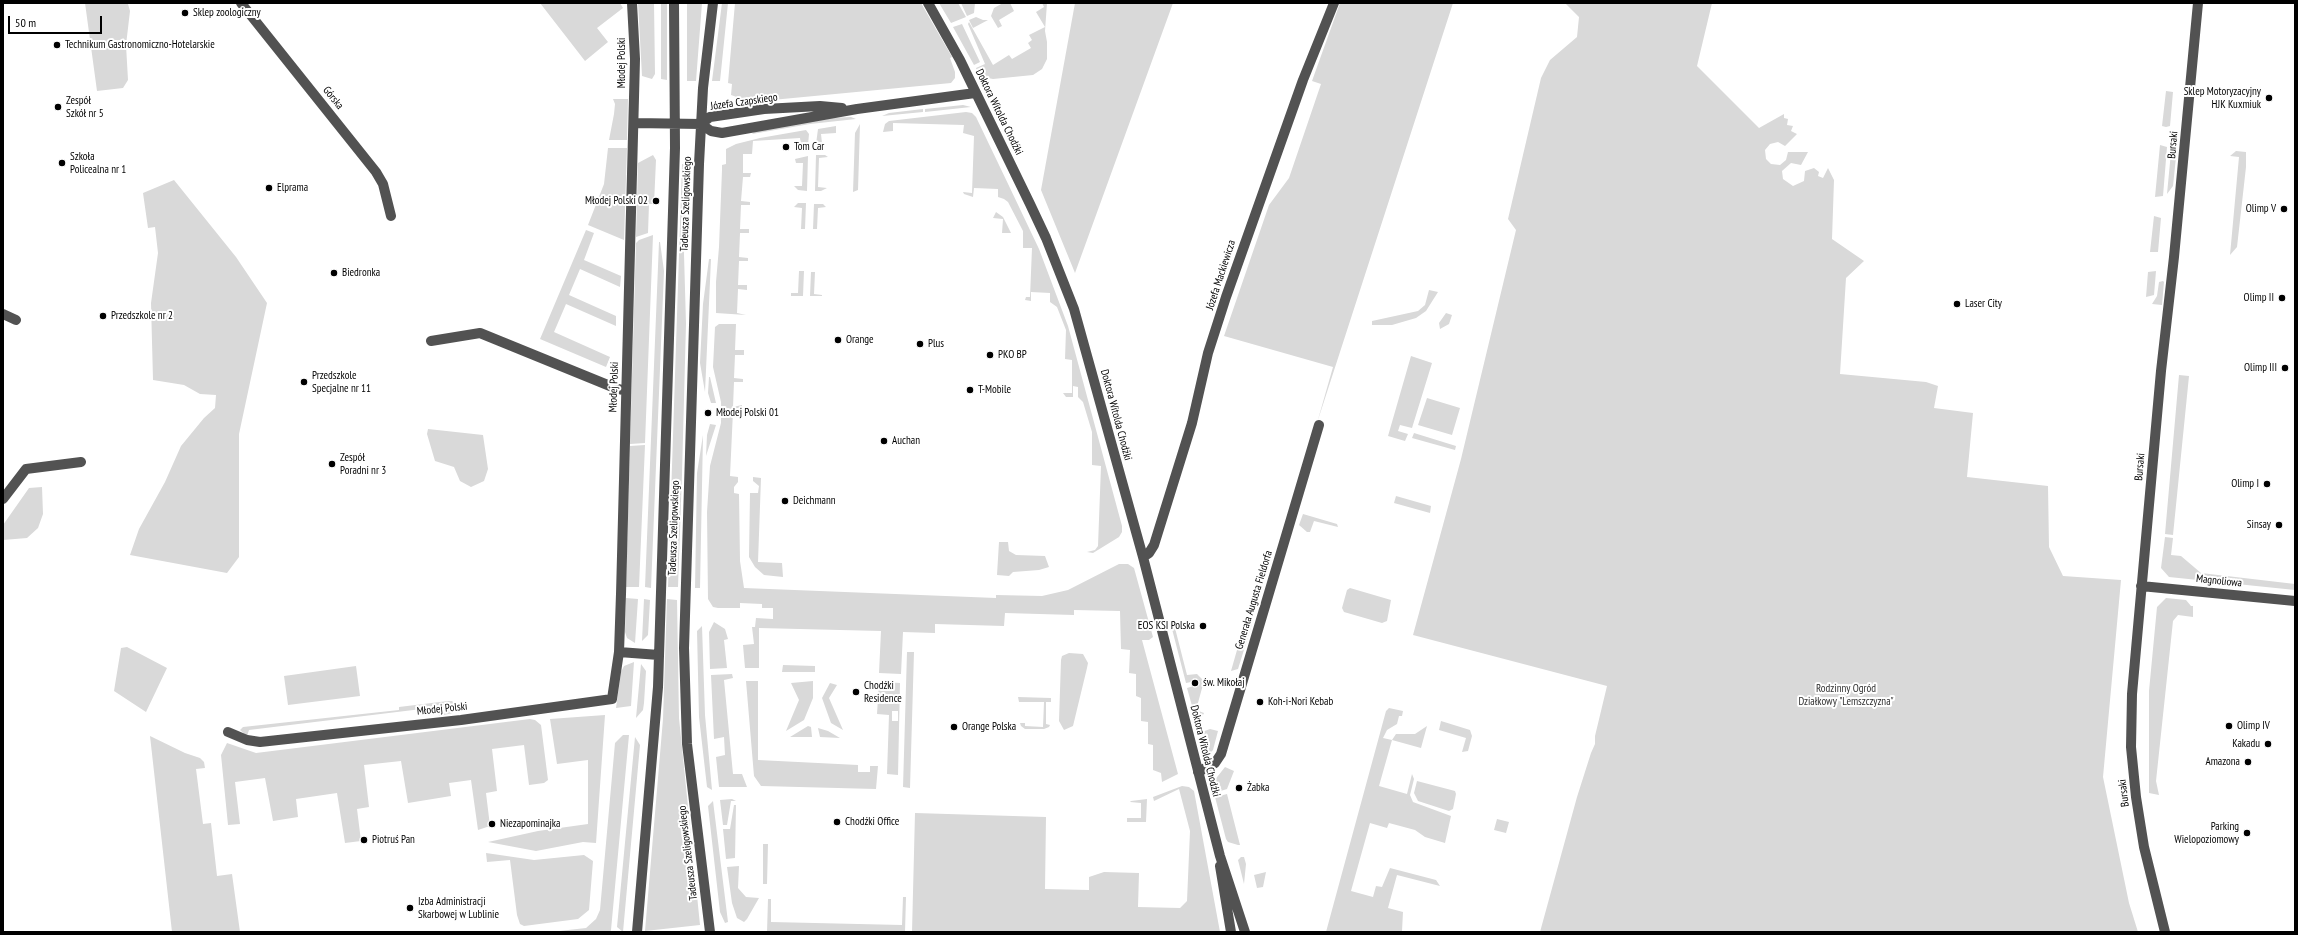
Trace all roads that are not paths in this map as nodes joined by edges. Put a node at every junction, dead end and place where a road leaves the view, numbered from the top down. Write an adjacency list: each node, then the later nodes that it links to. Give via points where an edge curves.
1 (241, 3): 13 (street, Górska, via 376,172 383,184)
2 (632, 3): 10 (street, Młodej Polski, via 635,59)
3 (674, 3): 11 (street, Tadeusza Szeligowskiego)
4 (713, 3): 12 (street, Tadeusza Szeligowskiego)
5 (928, 3): 8 (street, Doktora Witolda Chodźki)
6 (1334, 3): 21 (street, Józefa Mackiewicza, via 1303,80 1228,290 1208,353 1192,422 1154,545)
7 (2198, 3): 22 (street, Bursaki)
8 (975, 93): 9 (street, Józefa Czapskiego); 21 (street, Doktora Witolda Chodźki, via 1046,238 1069,295 1086,347)
9 (856, 109): 12 (street, Józefa Czapskiego, via 820,106 764,109 710,117); 12 (street, Józefa Czapskiego, via 722,133 711,131)
10 (634, 123): 11 (street); 17 (street, Młodej Polski)
11 (675, 124): 12 (street); 25 (street, Tadeusza Szeligowskiego)
12 (701, 124): 30 (street, Tadeusza Szeligowskiego, via 684,648 687,744)
13 (391, 216)
14 (3, 314): 15 (street)
15 (16, 320)
16 (430, 341): 17 (street, via 480,333)
17 (626, 391): 24 (street, Młodej Polski)
18 (1319, 425): 27 (street, Generała Augusta Fieldorfa, via 1221,754 1215,762)
19 (81, 462): 20 (street, via 26,469)
20 (3, 500)
21 (1143, 557): 27 (street, Doktora Witolda Chodźki)
22 (2141, 586): 23 (street, Magnoliowa); 33 (street, Bursaki, via 2132,694 2131,747 2140,822)
23 (2295, 601)
24 (619, 652): 25 (street); 26 (street, Młodej Polski, via 612,699 468,719 260,742 246,740)
25 (659, 655): 29 (street, Tadeusza Szeligowskiego)
26 (228, 732)
27 (1198, 772): 28 (street, Doktora Witolda Chodźki)
28 (1220, 856): 31 (street, Doktora Witolda Chodźki, via 1221,880); 32 (street, Doktora Witolda Chodźki)
29 (637, 932)
30 (711, 932)
31 (1231, 932)
32 (1245, 932)
33 (2165, 932)

